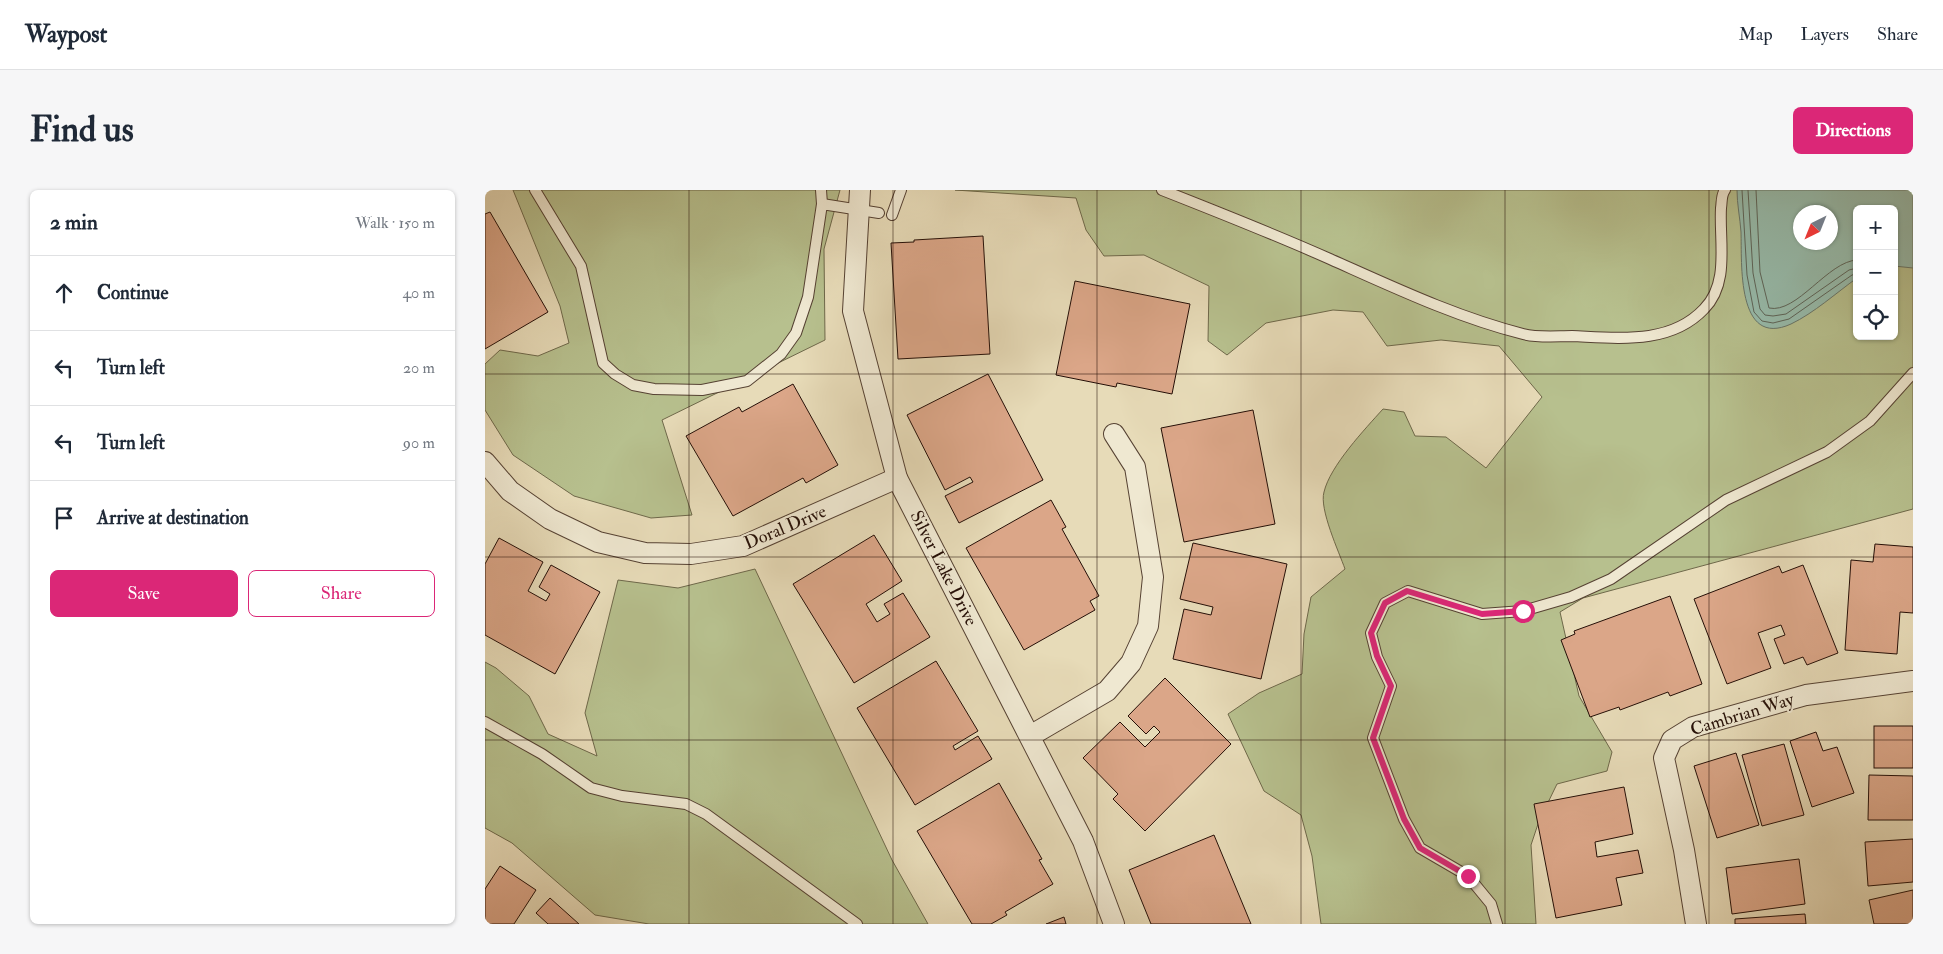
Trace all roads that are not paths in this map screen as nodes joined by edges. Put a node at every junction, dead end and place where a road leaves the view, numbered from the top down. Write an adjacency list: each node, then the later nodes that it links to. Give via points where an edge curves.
1 (535, 190): 7 (lane, via 581,266 603,363 633,385 654,388 702,390 747,381 781,354 796,332 808,297)
2 (821, 190): 7 (lane)
3 (860, 190): 8 (street, Silver Lake Drive)
4 (901, 190): 10 (lane)
5 (1162, 190): 6 (lane, via 1451,312 1525,334 1630,339 1660,335 1687,325 1706,308 1717,289 1722,260 1722,194)
6 (1725, 190)
7 (822, 204): 8 (lane)
8 (859, 211): 9 (lane); 14 (street, Silver Lake Drive, via 853,311)
9 (879, 213)
10 (891, 215)
11 (1913, 373): 20 (lane, via 1870,421 1827,452 1726,500 1611,579 1571,598 1523,611 1482,614 1407,591 1385,603 1371,633 1377,656 1391,686 1373,738 1404,819 1420,848 1468,876 1491,904)
12 (1114, 434): 17 (street, via 1135,467 1153,577 1148,626 1131,663 1107,691)
13 (485, 462): 14 (street, Doral Drive, via 510,491 550,519 598,542 645,552 691,554 743,546)
14 (897, 478): 17 (street, Silver Lake Drive)
15 (1913, 681): 21 (street, Cambrian Way, via 1806,695 1693,727 1672,740 1664,758)
16 (485, 722): 18 (lane, via 591,788 622,796 685,804 706,814)
17 (1030, 736): 19 (street, Silver Lake Drive, via 1083,841)
18 (857, 924)
19 (1114, 924)
20 (1497, 924)
21 (1696, 924)

